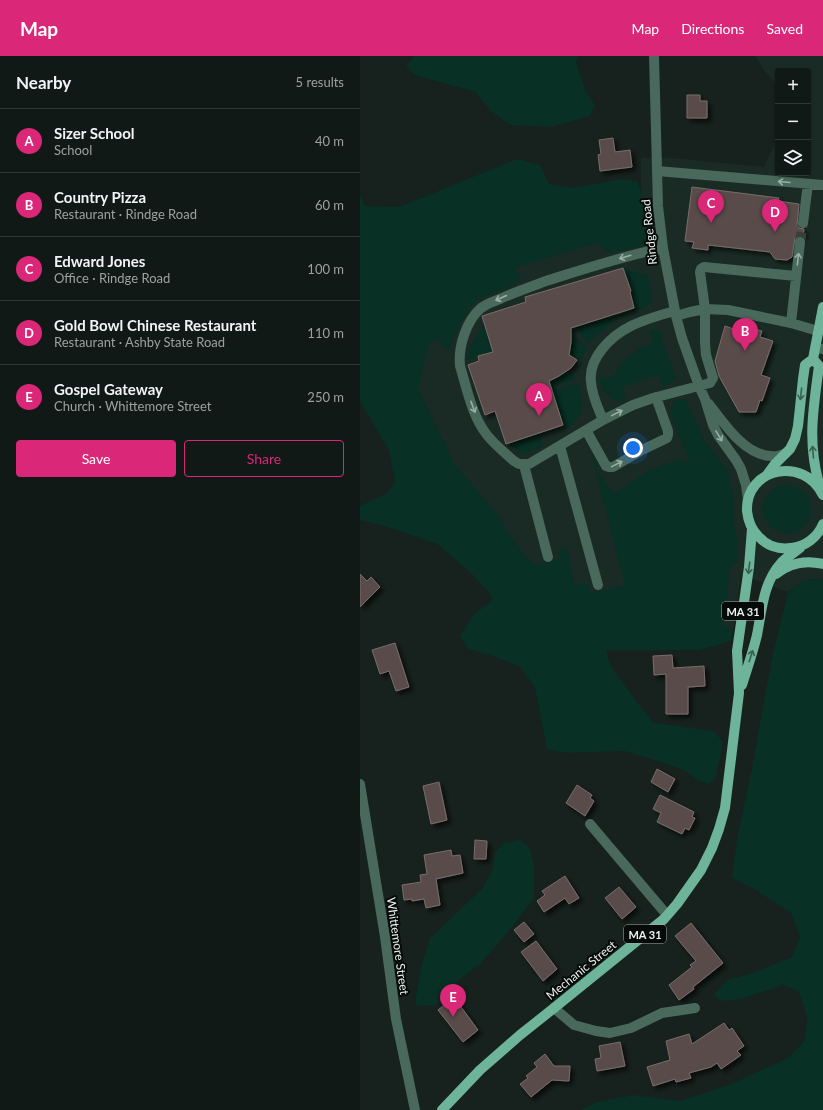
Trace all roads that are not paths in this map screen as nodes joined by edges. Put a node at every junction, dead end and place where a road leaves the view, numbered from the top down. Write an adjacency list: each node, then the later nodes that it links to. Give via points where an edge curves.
1 (654, 56): 2 (street, Rindge Road)
2 (657, 171): 3 (street, one-way to 2); 7 (street, Rindge Road)
3 (808, 184): 4 (street); 5 (street)
4 (823, 185)
5 (803, 223)
6 (800, 242): 8 (street, one-way to 6)
7 (662, 248): 11 (street, Rindge Road); 23 (street, one-way to 23, via 630,255 520,290 487,304 473,317 462,341 459,357 467,391 488,436 514,461)
8 (796, 276): 10 (street, via 704,267 700,272); 12 (street)
9 (823, 307): 13 (main road)
10 (705, 309): 11 (street); 12 (street, via 728,310); 16 (street, via 706,349 713,378 710,383)
11 (675, 313): 16 (street, Rindge Road); 19 (street, via 632,325 610,340 600,352 594,363 591,380 593,394)
12 (791, 323): 13 (street)
13 (818, 331): 14 (main road)
14 (819, 349): 15 (main road)
15 (813, 359): 22 (main road, one-way to 22, via 805,365 795,439 786,453); 26 (main road, one-way to 15, via 814,467 812,442 819,366)
16 (699, 386): 17 (street); 18 (street, Rindge Road)
17 (656, 397): 19 (street, one-way to 17); 20 (street, one-way to 17, via 606,466 612,467 667,438 668,431)
18 (705, 399): 22 (street, Rindge Road, via 736,438 753,451); 27 (street, Rindge Road, one-way to 27, via 718,435 741,469)
19 (603, 420): 20 (street)
20 (586, 430): 21 (street)
21 (560, 446): 23 (street, via 529,464); 36 (street)
22 (773, 460): 24 (street, Rindge Road); 25 (main road)
23 (524, 464): 33 (street)
24 (796, 471): 25 (main road, via 780,471); 26 (main road, via 810,478)
25 (765, 476): 27 (main road)
26 (822, 492)
27 (748, 500): 29 (main road, MA 31, via 748,515)
28 (823, 524): 30 (main road, Mechanic Street, via 818,534)
29 (752, 529): 31 (main road, via 762,540); 37 (main road, Mechanic Street / MA 31, one-way to 37, via 737,651)
30 (806, 543): 31 (main road, via 799,547); 32 (main road, Mechanic Street)
31 (776, 547): 32 (main road)
32 (793, 553): 34 (main road); 35 (main road, Mechanic Street, via 781,563)
33 (548, 557)
34 (823, 563): 35 (main road, via 793,565 777,572)
35 (771, 578): 37 (main road, Mechanic Street, one-way to 35, via 755,643 764,595)
36 (598, 585)
37 (739, 693): 40 (main road, Mechanic Street / MA 31, via 725,808 719,829 701,870)
38 (360, 784): 43 (street, Whittemore Street, via 396,1019)
39 (590, 824): 40 (street)
40 (667, 915): 41 (main road, Mechanic Street / MA 31)
41 (554, 1008): 42 (street, via 574,1025 610,1033 631,1028 662,1013); 44 (main road, Mechanic Street / MA 31, via 480,1070)
42 (695, 1008)
43 (415, 1110)
44 (442, 1110)

